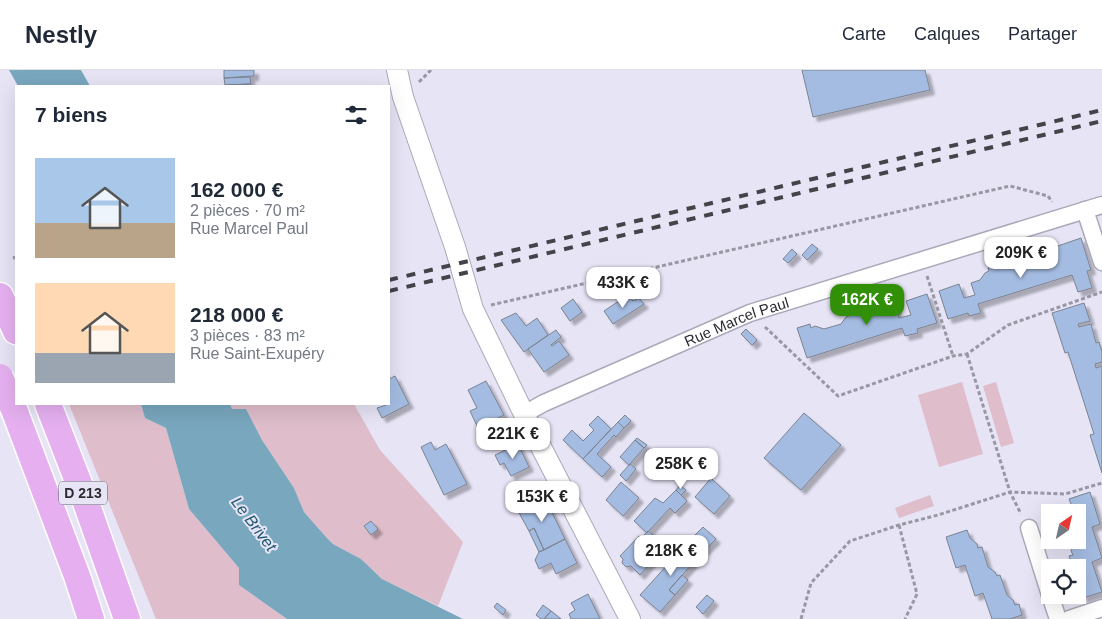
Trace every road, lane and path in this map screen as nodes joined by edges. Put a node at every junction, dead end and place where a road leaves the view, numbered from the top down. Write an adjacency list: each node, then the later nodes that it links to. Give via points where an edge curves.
1 (397, 70): 9 (street)
2 (1102, 205): 3 (street, Rue Marcel Paul)
3 (1085, 210): 4 (street, Rue Marcel Paul); 6 (street)
4 (1060, 218): 5 (street, Rue Marcel Paul); 9 (path, via 1048,196 1010,186)
5 (922, 260): 10 (street, Rue Marcel Paul); 13 (path)
6 (1102, 262)
7 (1102, 292): 12 (path, via 1008,325)
8 (0, 296): 11 (highway)
9 (473, 309): 16 (street)
10 (750, 313): 13 (path, via 838,396); 16 (street, Rue Marcel Paul)
11 (15, 330)
12 (967, 354): 13 (path); 18 (path)
13 (953, 356)
14 (0, 377): 22 (highway, D 213, bridge)
15 (48, 405): 23 (highway, D 213)
16 (524, 414): 30 (street)
17 (1102, 483): 18 (path, via 1065,494)
18 (1010, 492): 19 (path); 20 (path)
19 (898, 524): 31 (path, via 850,541 811,583); 32 (path, via 918,594)
20 (1029, 528): 21 (street)
21 (1041, 566)
22 (77, 576): 26 (highway, via 70,608); 27 (highway, D 213)
23 (114, 583): 28 (highway, D 213); 29 (highway, via 139,607)
24 (1053, 604): 33 (street)
25 (1102, 608): 34 (street)
26 (73, 619)
27 (90, 619)
28 (127, 619)
29 (143, 619)
30 (630, 619)
31 (801, 619)
32 (905, 619)
33 (1058, 619)
34 (1069, 619)

